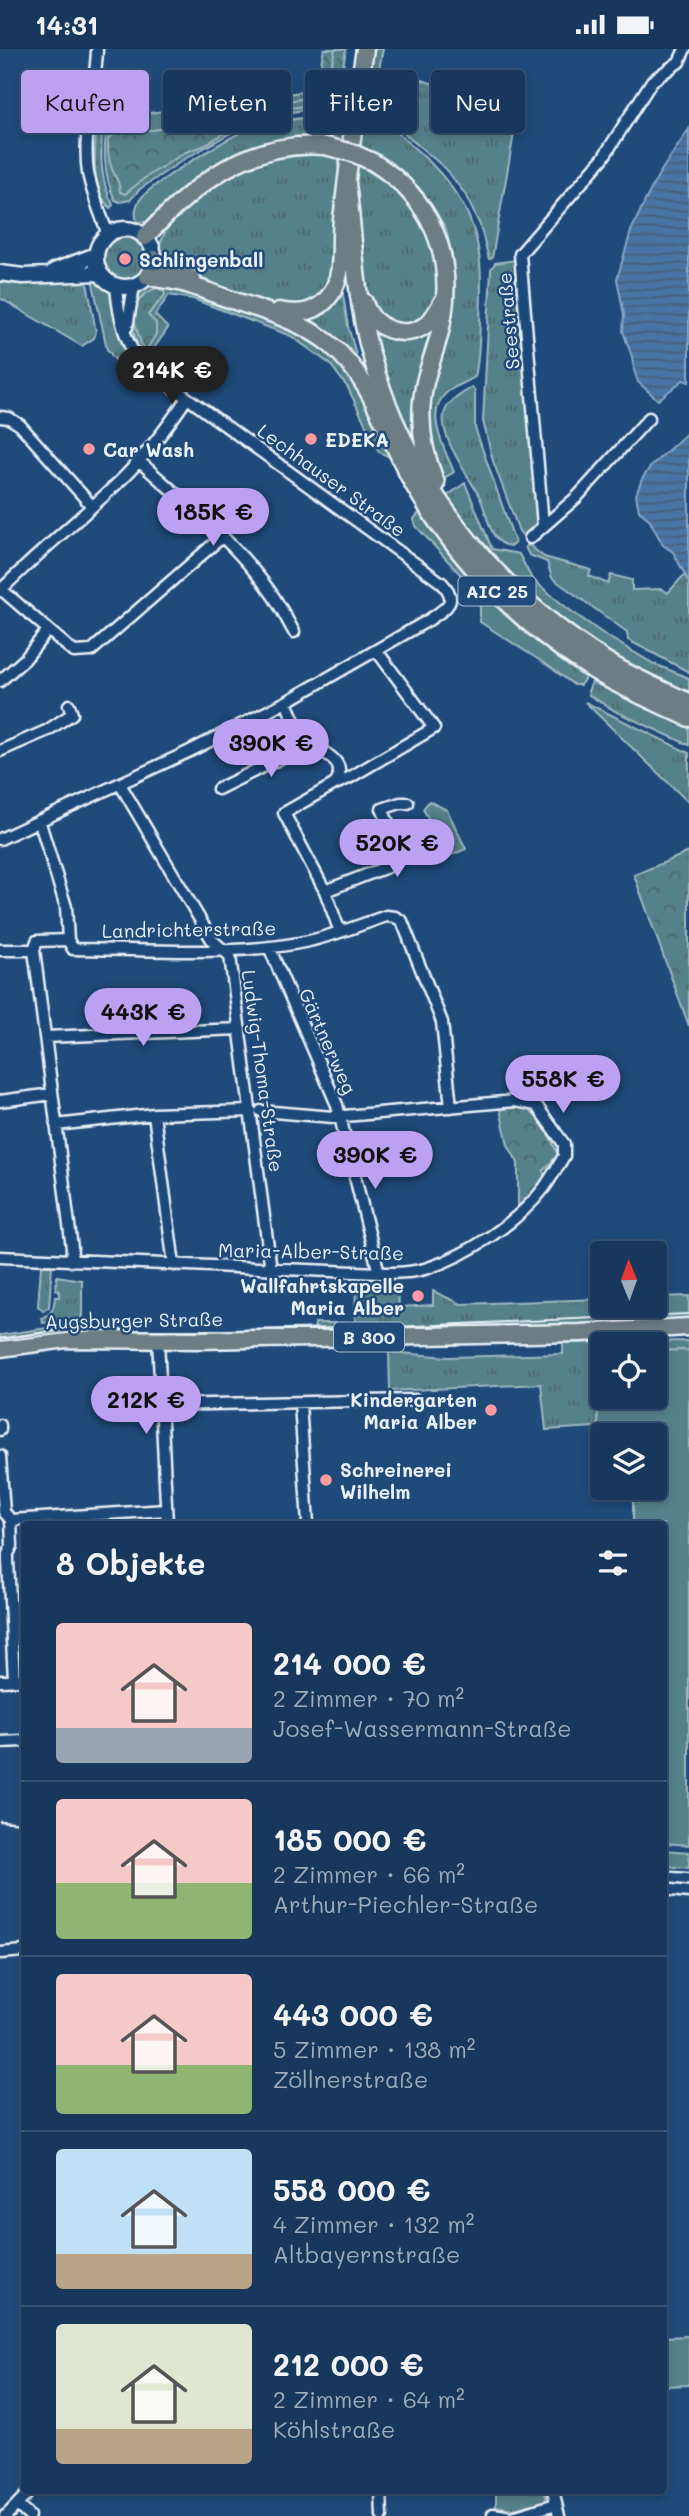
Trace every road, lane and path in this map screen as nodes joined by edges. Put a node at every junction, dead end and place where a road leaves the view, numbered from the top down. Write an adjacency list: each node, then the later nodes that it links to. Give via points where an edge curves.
1 (97, 49): 5 (street, via 88,170)
2 (365, 49): 4 (main road, AIC 25)
3 (685, 49): 25 (street, Seestraße, via 678,62 648,86 615,141 520,254)
4 (347, 183): 7 (main road, AIC 25); 13 (main road, AIC 25)
5 (108, 235): 6 (main road, via 130,230); 8 (main road)
6 (145, 237): 9 (main road); 16 (main road, bridge, via 194,190 230,166 275,148 325,146 373,162 394,176 419,204 441,247 446,270)
7 (342, 239): 9 (main road, via 333,291 322,304 302,313 275,310 202,284); 19 (main road, AIC 25, via 354,326)
8 (96, 255): 11 (main road); 12 (main road)
9 (154, 259): 14 (main road)
10 (0, 273): 11 (main road)
11 (49, 273): 12 (main road)
12 (99, 273): 15 (main road)
13 (356, 275): 16 (main road, via 366,310 390,330 406,332 424,326); 24 (main road, AIC 25, via 380,386 417,467)
14 (141, 281): 15 (main road); 17 (street); 19 (main road, via 178,282 279,316 316,334 345,359)
15 (116, 286): 17 (street, Lechhauser Straße)
16 (444, 299): 24 (main road, via 443,320 425,382 422,424 428,463)
17 (126, 331): 18 (street, Lechhauser Straße, via 129,346 142,365)
18 (187, 398): 22 (street); 31 (street, Lechhauser Straße, via 450,591 451,598 441,613)
19 (372, 398): 36 (main road, AIC 25, via 405,470 434,518 504,600 582,663)
20 (0, 417): 23 (street, via 20,425)
21 (649, 418): 25 (street, via 577,497)
22 (139, 461): 23 (street); 26 (street)
23 (92, 506): 28 (street)
24 (449, 514): 34 (main road, AIC 25, via 488,563 552,623 611,664)
25 (543, 525): 27 (street)
26 (223, 536): 29 (street, via 91,651 74,652); 30 (street, via 271,591)
27 (530, 538)
28 (1, 591): 29 (street)
29 (48, 630): 32 (street)
30 (294, 632)
31 (377, 651): 33 (street); 40 (street, via 434,728)
32 (0, 681)
33 (286, 702): 37 (street); 39 (street)
34 (689, 702)
35 (69, 705): 38 (street, via 72,714 48,730)
36 (689, 718)
37 (311, 743): 40 (street, via 331,754 339,769); 41 (street)
38 (0, 751)
39 (120, 783): 43 (street); 51 (street, Ludwig-Thoma-Straße, via 212,940)
40 (335, 784): 45 (street, via 284,813)
41 (218, 789)
42 (408, 803): 45 (street, via 382,810 395,842 392,865)
43 (40, 823): 44 (street); 47 (street, via 66,907)
44 (0, 839)
45 (325, 891): 46 (street)
46 (341, 932): 48 (street, Landrichterstraße); 56 (street, Landrichterstraße, via 386,916 402,921 442,1022)
47 (68, 940): 50 (street, Landrichterstraße, via 37,941); 51 (street, Landrichterstraße, via 73,949)
48 (269, 947): 51 (street, Landrichterstraße); 59 (street, Gärtnerweg)
49 (0, 950): 50 (street, Landrichterstraße)
50 (34, 950): 53 (street)
51 (224, 950): 52 (street, Ludwig-Thoma-Straße, via 230,956)
52 (240, 1029): 53 (street); 57 (street, Ludwig-Thoma-Straße)
53 (45, 1037): 54 (street)
54 (52, 1094): 55 (street); 60 (street)
55 (0, 1101)
56 (451, 1107): 59 (street); 65 (street, Maria-Alber-Straße, via 514,1101 536,1105 564,1144 564,1156 532,1201 466,1251 427,1268)
57 (256, 1111): 58 (street); 59 (street); 64 (street, Ludwig-Thoma-Straße)
58 (154, 1114): 60 (street); 63 (street)
59 (341, 1117): 65 (street, Gärtnerweg)
60 (57, 1125): 62 (street)
61 (0, 1257): 62 (street, Maria-Alber-Straße)
62 (71, 1261): 63 (street, Maria-Alber-Straße)
63 (174, 1265): 64 (street, Maria-Alber-Straße)
64 (271, 1270): 65 (street, Maria-Alber-Straße)
65 (379, 1273)
66 (689, 1327): 67 (main road, Augsburger Straße / B 300, via 580,1333)
67 (158, 1339): 68 (main road, Augsburger Straße / B 300, via 65,1339); 71 (street)
68 (0, 1348)
69 (416, 1400): 70 (street)
70 (300, 1403): 71 (street); 76 (street)
71 (160, 1405): 73 (street)
72 (0, 1456): 74 (street, via 4,1513)
73 (166, 1510): 74 (street); 75 (street)
74 (11, 1520): 77 (street)
75 (167, 1521)
76 (308, 1521)
77 (12, 1546): 78 (street); 79 (street, via 8,1561)
78 (0, 1547)
79 (19, 1680): 80 (street)
80 (0, 1681)
81 (21, 1741): 82 (street)
82 (0, 1742)
83 (667, 1889): 84 (street)
84 (689, 1892)
85 (21, 1951): 86 (street)
86 (0, 1953)
87 (27, 2494): 91 (street)
88 (381, 2494): 95 (street)
89 (554, 2494): 90 (street)
90 (556, 2504): 97 (street); 98 (street)
91 (17, 2505): 93 (street); 94 (street)
92 (493, 2514): 96 (street)
93 (6, 2516)
94 (29, 2516)
95 (382, 2516)
96 (506, 2516)
97 (516, 2516)
98 (559, 2516)

